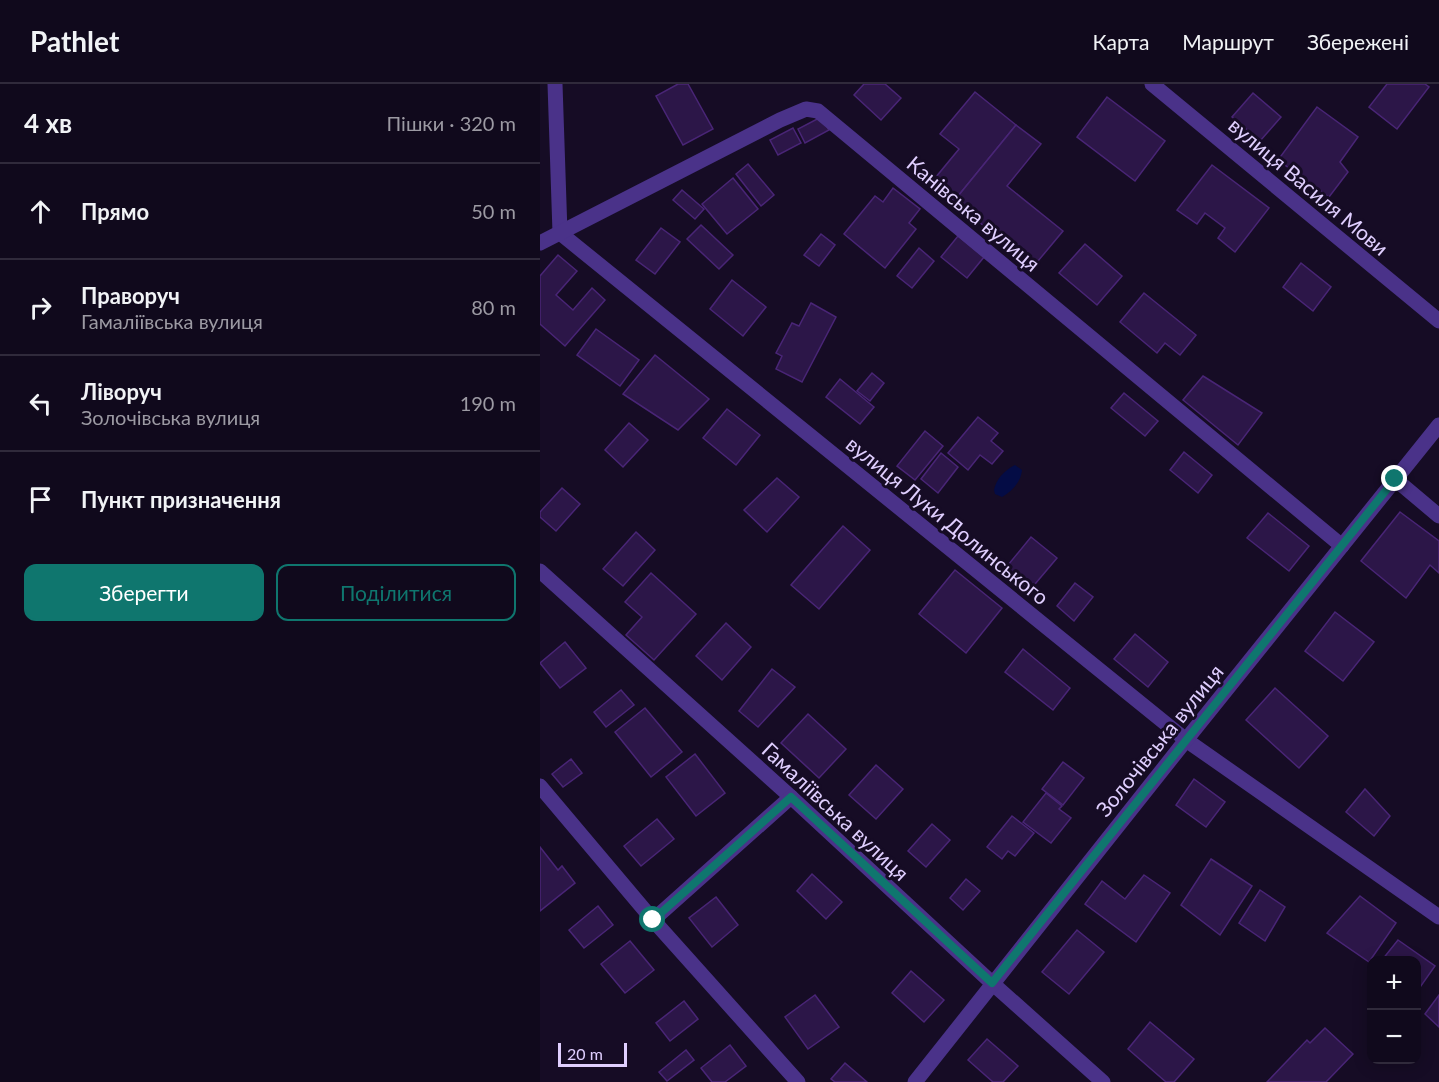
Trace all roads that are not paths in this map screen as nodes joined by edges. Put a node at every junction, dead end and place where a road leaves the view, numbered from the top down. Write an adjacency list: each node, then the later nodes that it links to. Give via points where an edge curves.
1 (555, 84): 3 (street)
2 (1152, 84): 5 (street, вулиця Василя Мови)
3 (560, 233): 4 (street, Канівська вулиця); 9 (street, Канівська вулиця, via 780,120 806,109 818,111); 11 (street, вулиця Луки Долинського)
4 (540, 243)
5 (1439, 321)
6 (1439, 425): 7 (street, Золочівська вулиця)
7 (1395, 479): 8 (street); 9 (street, Золочівська вулиця)
8 (1439, 516)
9 (1342, 546): 11 (street, Золочівська вулиця)
10 (540, 572): 13 (street, Гамаліївська вулиця)
11 (1186, 740): 14 (street, вулиця Луки Долинського); 16 (street, Золочівська вулиця)
12 (540, 786): 15 (street)
13 (791, 797): 15 (street); 16 (street, Гамаліївська вулиця)
14 (1439, 917)
15 (653, 920): 17 (street)
16 (992, 983): 18 (street, Золочівська вулиця); 19 (street, Гамаліївська вулиця)
17 (798, 1082)
18 (915, 1082)
19 (1103, 1082)

